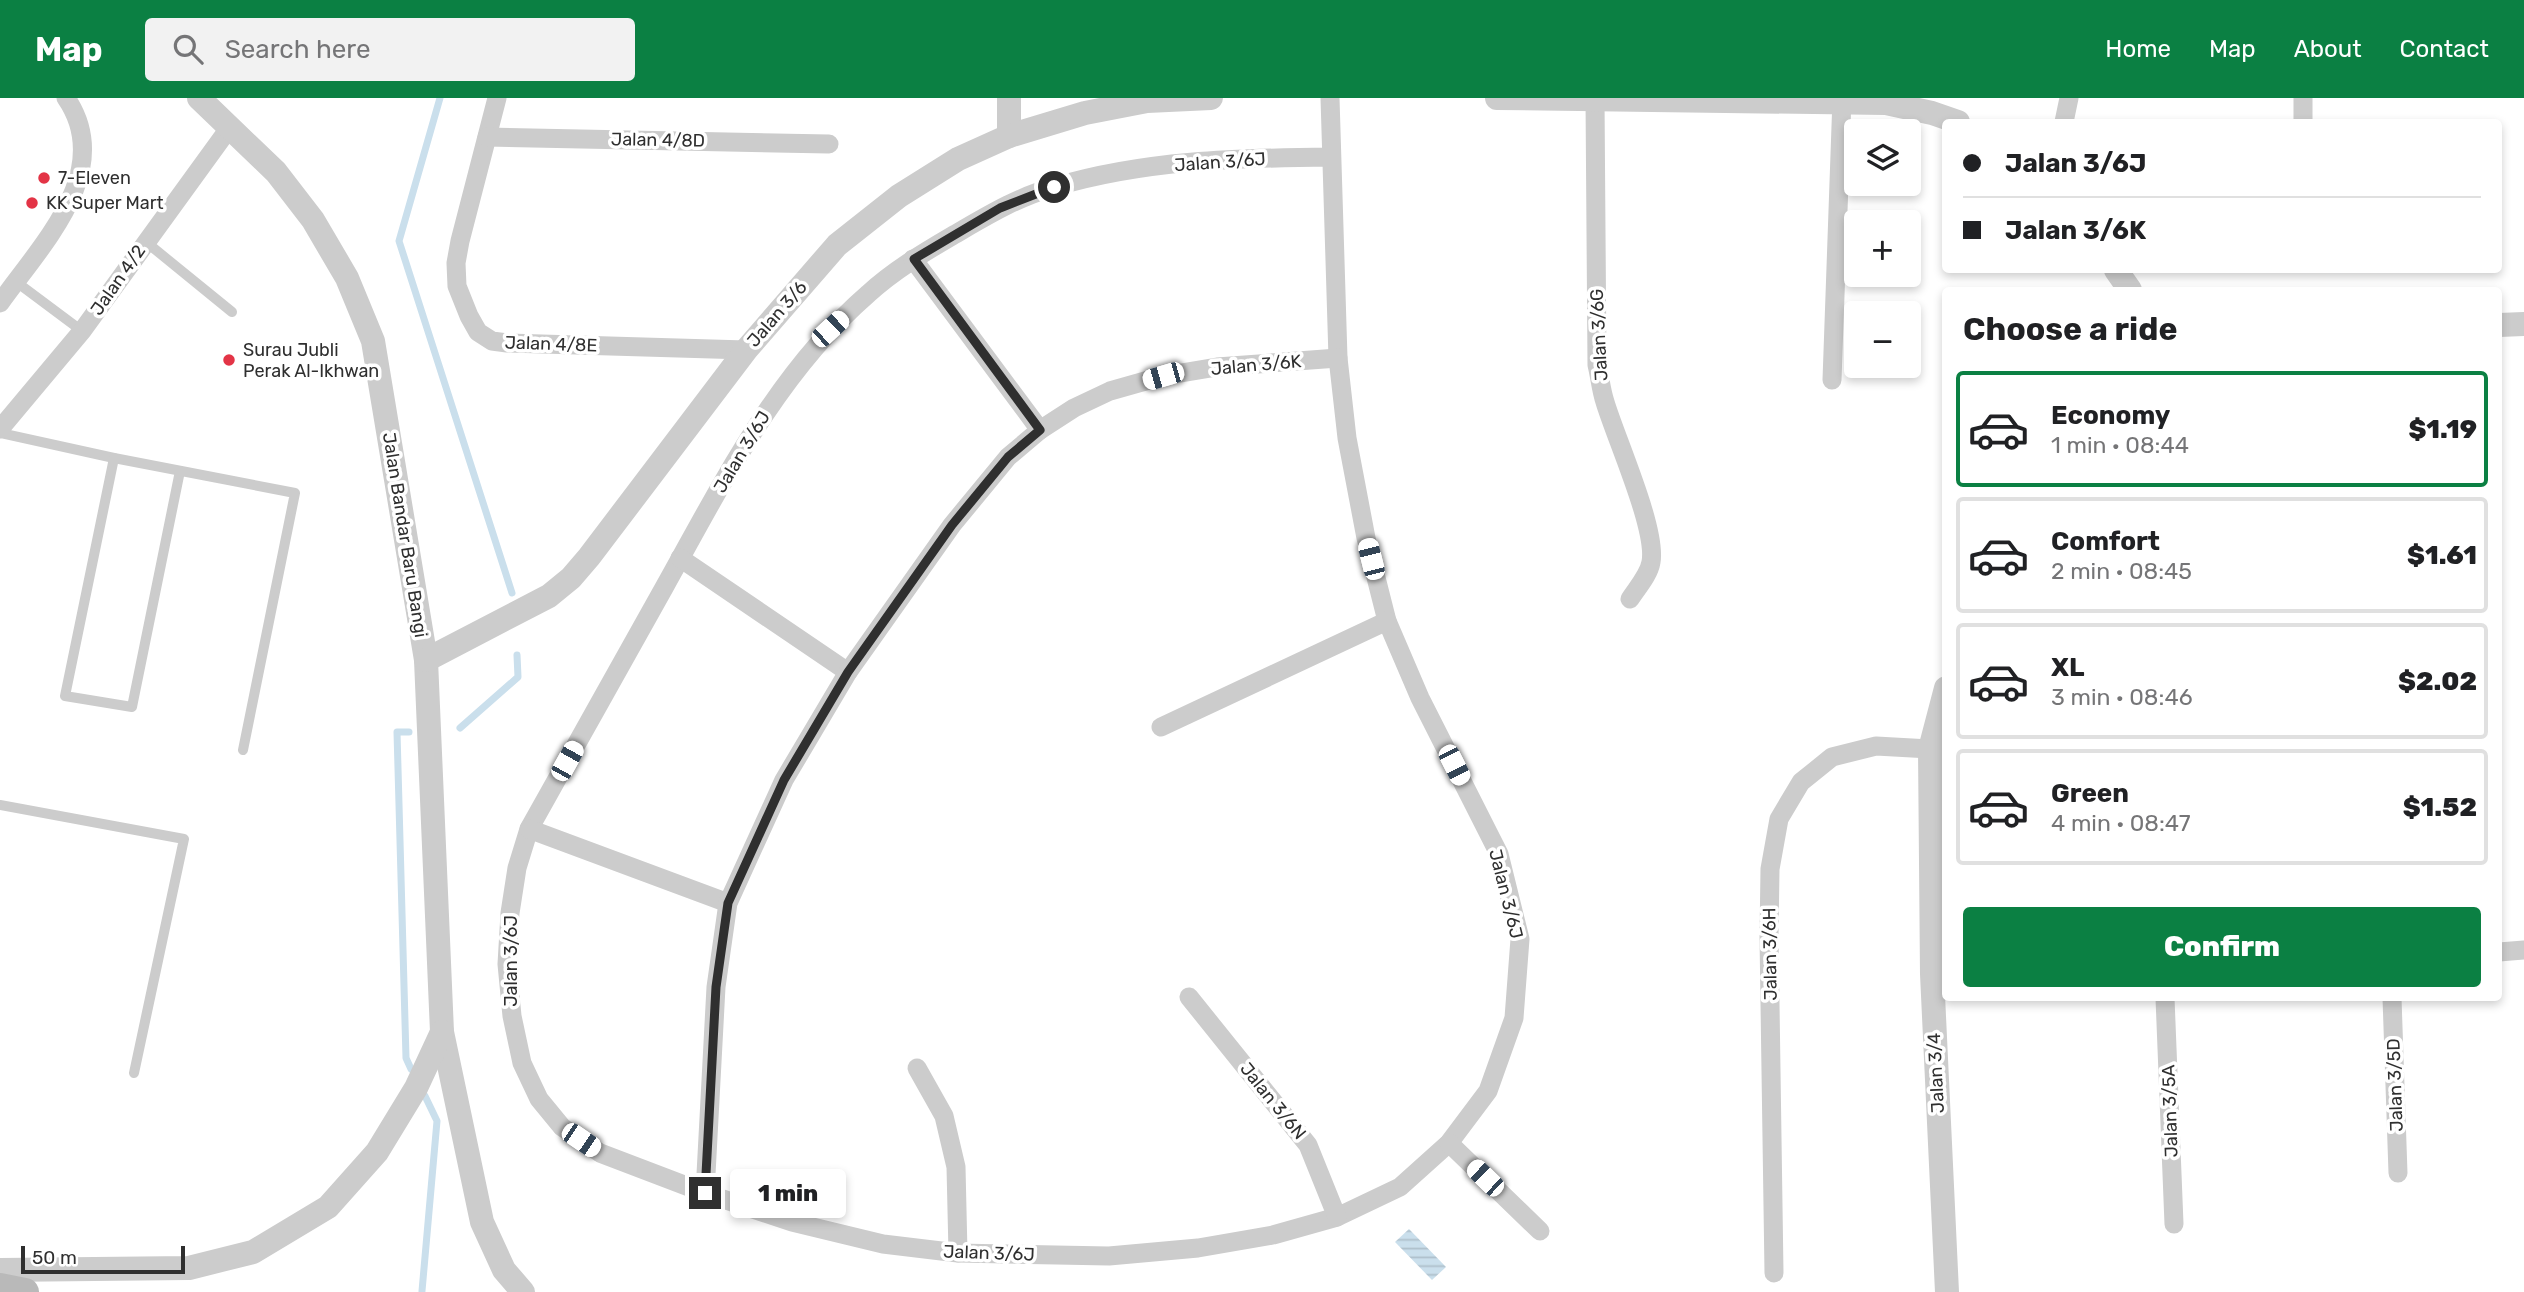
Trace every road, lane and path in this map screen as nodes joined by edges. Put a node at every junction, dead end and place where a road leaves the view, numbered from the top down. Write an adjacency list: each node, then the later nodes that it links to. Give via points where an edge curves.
1 (66, 98): 22 (street, via 77,114 84,142 80,176 67,209)
2 (199, 98): 15 (street, Jalan Bandar Baru Bangi)
3 (497, 98): 17 (street, Jalan 4/8E)
4 (1009, 98): 16 (street)
5 (1211, 98): 16 (street, Jalan 3/6, via 1147,102 1085,113)
6 (1330, 98): 19 (street, Jalan 3/6J)
7 (1497, 98): 10 (street)
8 (2069, 98): 13 (street)
9 (2302, 98): 14 (street)
10 (1595, 99): 11 (street); 36 (street, Jalan 3/6G, via 1597,365 1652,551 1647,573)
11 (1842, 99): 12 (street, via 1886,103); 30 (street)
12 (1949, 119)
13 (2065, 119)
14 (2303, 119)
15 (230, 127): 20 (street, Jalan 4/2); 38 (street, Jalan Bandar Baru Bangi, via 276,172 313,220 347,278 373,341)
16 (1009, 136): 28 (street, Jalan 3/6, via 958,159 837,245)
17 (487, 137): 18 (street, Jalan 4/8D); 28 (street, Jalan 4/8E, via 456,263 457,286 478,332 492,341 508,343)
18 (829, 144)
19 (1330, 157): 21 (street, Jalan 3/6J, via 1220,158 1131,169 1054,187 1000,208); 29 (street, Jalan 3/6J)
20 (146, 242): 24 (lane); 27 (street, Jalan 4/2)
21 (914, 259): 31 (street); 35 (street, Jalan 3/6J, via 830,329 781,390 737,456)
22 (15, 281): 23 (street); 27 (lane)
23 (0, 303)
24 (232, 312)
25 (2524, 324): 26 (street)
26 (2502, 326)
27 (82, 331): 32 (street, Jalan 4/2)
28 (746, 350): 38 (street, Jalan 3/6, via 571,578 549,596)
29 (1338, 358): 31 (street, Jalan 3/6K, via 1163,376 1110,391); 37 (street, Jalan 3/6J, via 1347,438)
30 (1832, 380)
31 (1040, 430): 39 (street, Jalan 3/6K, via 1008,457 952,525)
32 (0, 431): 33 (lane)
33 (114, 458): 34 (lane); 34 (lane, via 65,696 132,707)
34 (180, 471): 43 (lane, via 295,493)
35 (680, 558): 39 (street); 45 (street, Jalan 3/6J)
36 (1630, 599)
37 (1387, 621): 41 (street); 57 (street, Jalan 3/6J, via 1499,855 1520,939 1514,1018 1488,1091)
38 (426, 660): 54 (street, Jalan Bandar Baru Bangi)
39 (848, 672): 46 (street, Jalan 3/6K, via 784,780)
40 (1942, 703): 42 (street, Jalan 3/4)
41 (1161, 726)
42 (1930, 749): 47 (street, Jalan 3/4); 65 (street, Jalan 3/6H, via 1876,746 1832,757 1801,782 1779,819 1769,896)
43 (243, 750)
44 (0, 805): 56 (lane, via 184,839)
45 (529, 829): 46 (street); 59 (street, Jalan 3/6J, via 517,868 508,964 522,1063 539,1099 562,1127 600,1153)
46 (728, 903): 59 (street, Jalan 3/6K, via 716,987)
47 (1939, 921): 50 (street, Jalan 3/4)
48 (2524, 950): 49 (street)
49 (2502, 951)
50 (1939, 974): 69 (street, Jalan 3/4)
51 (1189, 998): 60 (street, Jalan 3/6N, via 1308,1145)
52 (2165, 1001): 61 (street, Jalan 3/5A)
53 (2392, 1001): 58 (street, Jalan 3/5D)
54 (442, 1032): 64 (street, via 416,1088 377,1152 328,1208 253,1252 189,1268); 68 (street, Jalan Bandar Baru Bangi, via 482,1222 504,1270)
55 (918, 1068): 63 (street, via 944,1115 956,1167)
56 (134, 1073)
57 (1448, 1143): 60 (street, Jalan 3/6J, via 1400,1187); 62 (street)
58 (2398, 1173)
59 (705, 1193): 63 (street, Jalan 3/6J, via 792,1222 883,1244)
60 (1337, 1217): 63 (street, Jalan 3/6J, via 1273,1235 1198,1248 1109,1256)
61 (2175, 1224)
62 (1540, 1231)
63 (958, 1253)
64 (0, 1270)
65 (1774, 1273)
66 (0, 1287): 67 (main road)
67 (25, 1292)
68 (523, 1292)
69 (1947, 1292)

